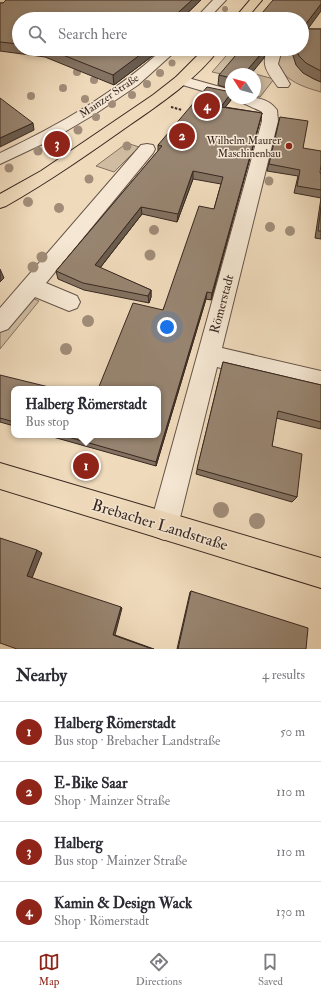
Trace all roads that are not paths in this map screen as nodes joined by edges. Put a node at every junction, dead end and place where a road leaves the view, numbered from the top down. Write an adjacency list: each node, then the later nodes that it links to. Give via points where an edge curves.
1 (220, 0): 3 (street)
2 (256, 0): 4 (main road)
3 (208, 12)
4 (246, 12)
5 (163, 56): 14 (street, Mainzer Straße, via 132,82 105,100)
6 (205, 56): 8 (main road)
7 (271, 56): 9 (street, via 271,67)
8 (181, 80): 10 (street); 13 (main road)
9 (283, 84)
10 (225, 93)
11 (260, 104): 20 (street, Römerstadt, via 269,110 270,121)
12 (147, 150): 17 (street)
13 (76, 154): 15 (main road); 16 (main road, via 47,175)
14 (0, 159)
15 (0, 189)
16 (0, 202)
17 (31, 286): 18 (street); 19 (street)
18 (69, 302)
19 (0, 323)
20 (209, 355): 21 (street); 23 (street, Römerstadt)
21 (321, 382)
22 (0, 476): 23 (main road, Brebacher Landstraße)
23 (164, 526): 24 (main road, Brebacher Landstraße)
24 (321, 573)

